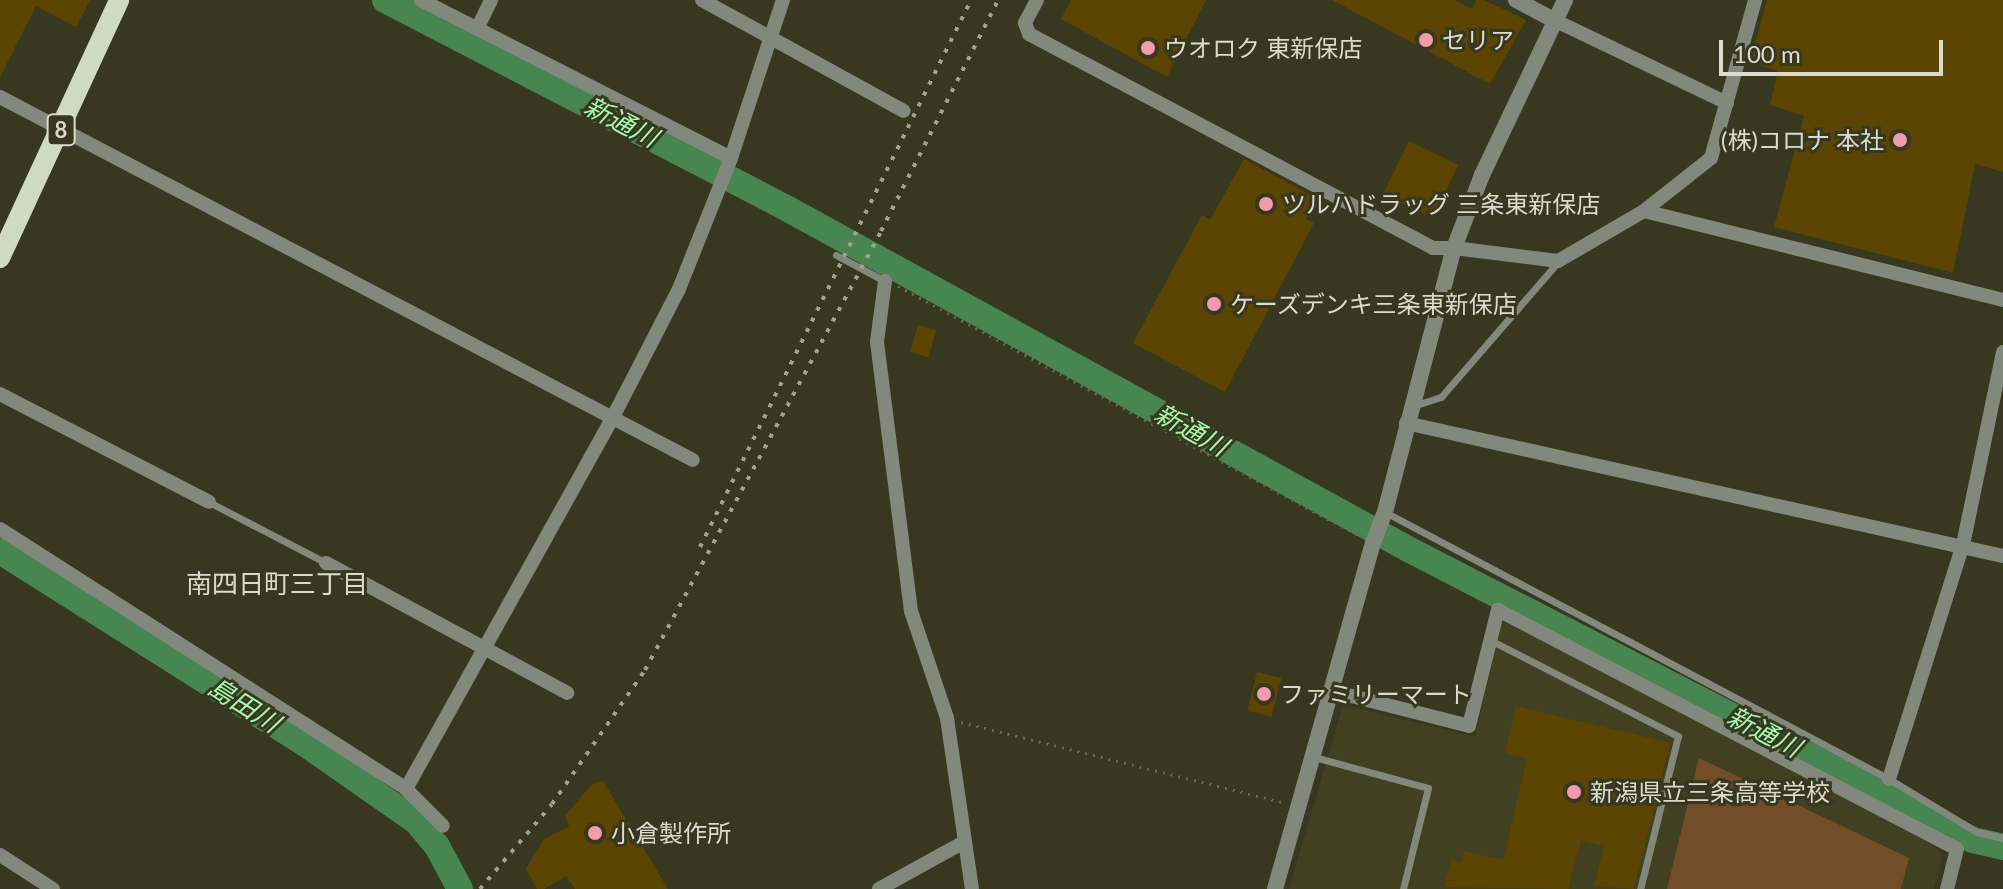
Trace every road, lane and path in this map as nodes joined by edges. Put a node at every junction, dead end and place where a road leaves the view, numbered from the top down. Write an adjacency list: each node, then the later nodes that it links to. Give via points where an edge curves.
1 (119, 0): 16 (main road, 8)
2 (421, 0): 11 (street)
3 (491, 0): 11 (street)
4 (702, 0): 12 (street)
5 (783, 0): 12 (street)
6 (1037, 0): 19 (street, via 1025,23 1029,34 1433,248)
7 (1516, 0): 10 (street)
8 (1565, 0): 10 (street)
9 (1755, 0): 14 (street)
10 (1554, 20): 14 (street); 19 (street)
11 (477, 29): 17 (street)
12 (772, 38): 15 (street); 17 (street)
13 (0, 97): 16 (street)
14 (1727, 103): 18 (street, via 1711,158)
15 (904, 111)
16 (62, 129): 21 (main road, 8); 28 (street)
17 (731, 158): 28 (street, via 679,289)
18 (1644, 211): 22 (street); 24 (street)
19 (1454, 248): 22 (street); 27 (street)
20 (836, 255): 23 (lane)
21 (0, 258)
22 (1558, 261): 27 (lane, via 1441,397)
23 (885, 281): 34 (path); 42 (street, via 877,342 911,611)
24 (2003, 300)
25 (2003, 352): 35 (street)
26 (0, 394): 31 (street)
27 (1413, 406): 29 (street)
28 (613, 417): 30 (street); 39 (street)
29 (1406, 423): 32 (street); 35 (street)
30 (693, 460)
31 (209, 502): 37 (lane)
32 (1383, 517): 34 (street); 44 (lane)
33 (0, 529): 45 (street)
34 (1374, 541): 40 (street)
35 (1963, 545): 36 (street); 44 (street)
36 (2003, 556)
37 (326, 563): 39 (street)
38 (1490, 640): 40 (street, via 1469,726); 56 (lane, via 1678,736); 57 (street, via 1498,610 1957,849)
39 (486, 649): 41 (street); 45 (street)
40 (1332, 691): 43 (street)
41 (567, 693)
42 (947, 718): 46 (path); 49 (street)
43 (1313, 756): 46 (street); 55 (lane, via 1428,788)
44 (1889, 779): 48 (lane, via 1977,832)
45 (406, 789): 47 (street)
46 (1299, 806): 54 (street)
47 (443, 826)
48 (2003, 838)
49 (964, 842): 52 (street); 53 (street)
50 (0, 855): 51 (street)
51 (53, 889)
52 (879, 889)
53 (972, 889)
54 (1275, 889)
55 (1403, 889)
56 (1640, 889)
57 (1947, 889)

